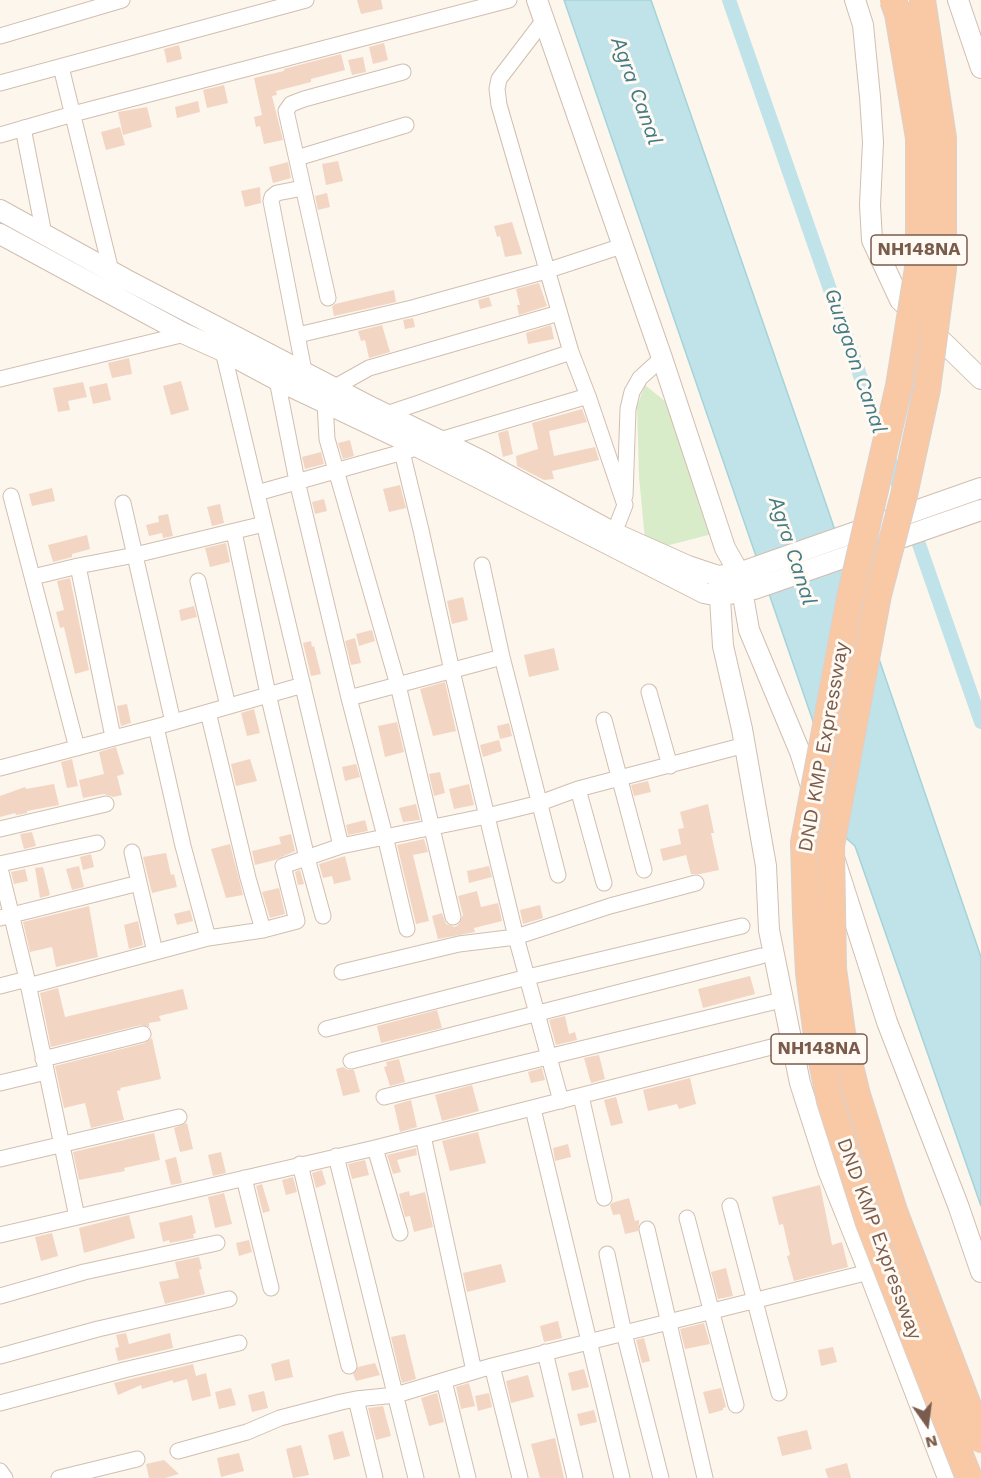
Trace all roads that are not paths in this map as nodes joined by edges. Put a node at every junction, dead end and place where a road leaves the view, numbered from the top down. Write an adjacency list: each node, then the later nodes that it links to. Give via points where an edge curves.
1 (122, 0): 10 (street)
2 (306, 0): 11 (street)
3 (510, 0): 15 (street)
4 (537, 0): 9 (street)
5 (855, 0): 36 (street, via 863,25 870,97 872,240 900,300)
6 (893, 0): 181 (highway, DND KMP Expressway / NH148NA, bridge, via 919,138 919,262 899,386 850,598 804,842 808,973 831,1101 869,1223)
7 (922, 0): 166 (highway, DND KMP Expressway / NH148NA, bridge, via 943,138 943,269 927,389 878,595 831,846 832,969 856,1095 894,1211)
8 (958, 0): 12 (street)
9 (544, 20): 24 (street); 25 (street, via 499,79 497,89)
10 (0, 36)
11 (61, 67): 14 (street); 15 (street)
12 (981, 68)
13 (402, 72): 19 (street, via 288,106 286,115)
14 (0, 82)
15 (73, 114): 17 (street); 26 (street)
16 (406, 125): 19 (street)
17 (23, 128): 18 (street); 23 (street)
18 (0, 135)
19 (297, 158): 20 (street)
20 (303, 188): 27 (street); 30 (street, via 277,193 271,201)
21 (0, 210): 23 (street)
22 (0, 234): 29 (street)
23 (44, 234): 26 (street)
24 (622, 246): 25 (street); 33 (street)
25 (546, 270): 28 (street); 30 (street)
26 (111, 272): 34 (street)
27 (328, 298)
28 (559, 313): 32 (street); 38 (street, via 369,368)
29 (185, 334): 31 (street); 35 (street)
30 (298, 335): 34 (street)
31 (223, 351): 37 (street); 46 (street)
32 (571, 352): 39 (street); 40 (street)
33 (662, 358): 49 (street, via 640,378 632,392); 54 (street)
34 (304, 371): 38 (street)
35 (0, 379)
36 (981, 379)
37 (277, 380): 38 (street); 44 (street)
38 (330, 395): 40 (street); 42 (street); 43 (street, via 326,432)
39 (588, 396): 41 (street); 49 (street)
40 (386, 414): 41 (street)
41 (440, 440): 53 (street)
42 (410, 450): 43 (street); 63 (street, via 704,593); 65 (street, via 421,530)
43 (337, 471): 44 (street); 67 (street)
44 (297, 481): 46 (street); 70 (street)
45 (981, 488): 58 (street, bridge)
46 (257, 493): 51 (street)
47 (11, 496): 60 (street)
48 (123, 503): 55 (street)
49 (625, 505): 53 (street)
50 (981, 510): 62 (street, bridge)
51 (264, 524): 52 (street); 66 (street)
52 (234, 532): 55 (street); 69 (street)
53 (614, 532): 59 (street)
54 (725, 548): 58 (street); 59 (street)
55 (135, 555): 57 (street); 74 (street)
56 (482, 564): 64 (street)
57 (78, 566): 60 (street); 76 (street)
58 (744, 571): 59 (street); 62 (street)
59 (719, 576): 63 (street)
60 (33, 577): 78 (street)
61 (198, 581): 71 (street)
62 (748, 591): 63 (street); 145 (street, via 749,630 800,752 887,1022)
63 (720, 596): 77 (street, via 723,646)
64 (502, 657): 65 (street); 83 (street)
65 (452, 671): 67 (street); 85 (street)
66 (303, 685): 69 (street); 90 (street)
67 (398, 685): 70 (street); 86 (street)
68 (649, 692): 79 (street)
69 (268, 694): 71 (street); 92 (street)
70 (349, 698): 88 (street)
71 (228, 706): 72 (street)
72 (208, 712): 74 (street); 105 (street)
73 (604, 720): 81 (street)
74 (173, 722): 75 (street)
75 (156, 727): 76 (street); 107 (street)
76 (113, 737): 78 (street)
77 (745, 745): 79 (street); 118 (street, via 766,866 769,930)
78 (77, 748): 80 (street)
79 (670, 766): 81 (street)
80 (0, 768)
81 (618, 779): 82 (street); 94 (street)
82 (578, 789): 83 (street); 97 (street)
83 (540, 802): 85 (street); 95 (street)
84 (106, 804): 87 (street)
85 (487, 816): 86 (street); 106 (street)
86 (433, 827): 88 (street); 102 (street)
87 (0, 829)
88 (385, 836): 90 (street); 104 (street)
89 (98, 843): 93 (street)
90 (341, 846): 92 (street)
91 (132, 852): 96 (street)
92 (306, 858): 100 (street); 105 (street, via 283,866 297,921)
93 (0, 866): 99 (street)
94 (644, 870)
95 (558, 875)
96 (139, 882): 101 (street); 108 (street)
97 (604, 883)
98 (696, 883): 106 (street)
99 (2, 887): 101 (street)
100 (323, 916)
101 (6, 917): 112 (street)
102 (453, 917)
103 (742, 926): 111 (street)
104 (407, 929)
105 (263, 930): 107 (street)
106 (516, 937): 110 (street, via 459,944); 111 (street)
107 (208, 938): 108 (street)
108 (155, 952): 112 (street)
109 (761, 956): 115 (street)
110 (342, 972)
111 (528, 977): 115 (street); 116 (street)
112 (28, 983): 113 (street); 121 (street)
113 (0, 986)
114 (773, 1002): 119 (street)
115 (537, 1014): 119 (street); 120 (street)
116 (326, 1029)
117 (143, 1034): 121 (street)
118 (791, 1042): 123 (street); 144 (street, via 828,1170)
119 (549, 1057): 124 (street); 125 (street)
120 (351, 1061)
121 (45, 1066): 122 (street); 129 (street)
122 (0, 1083)
123 (581, 1096): 125 (street); 135 (street)
124 (384, 1097)
125 (561, 1101): 126 (street)
126 (533, 1109): 128 (street); 153 (street)
127 (179, 1117): 129 (street)
128 (423, 1136): 130 (street); 159 (street)
129 (62, 1144): 132 (street); 137 (street)
130 (375, 1148): 131 (street); 140 (street)
131 (336, 1156): 133 (street); 162 (street)
132 (0, 1159)
133 (300, 1164): 134 (street); 157 (street)
134 (244, 1178): 137 (street); 146 (street)
135 (604, 1198)
136 (730, 1206): 149 (street)
137 (77, 1217): 141 (street)
138 (687, 1218): 150 (street)
139 (647, 1229): 151 (street)
140 (400, 1233)
141 (0, 1234)
142 (217, 1243): 147 (street, via 84,1272)
143 (607, 1254): 152 (street)
144 (869, 1272): 149 (street); 180 (street)
145 (981, 1272)
146 (271, 1288)
147 (0, 1296)
148 (229, 1299): 156 (street)
149 (754, 1302): 150 (street); 161 (street)
150 (710, 1312): 151 (street); 165 (street)
151 (668, 1321): 152 (street); 179 (street)
152 (624, 1333): 153 (street); 178 (street)
153 (588, 1342): 155 (street); 177 (street)
154 (239, 1343): 164 (street)
155 (545, 1352): 158 (street); 176 (street)
156 (0, 1356)
157 (349, 1366)
158 (492, 1366): 159 (street); 175 (street)
159 (474, 1371): 160 (street)
160 (444, 1381): 162 (street); 174 (street)
161 (779, 1393)
162 (396, 1395): 163 (street); 173 (street)
163 (356, 1398): 167 (street); 172 (street)
164 (0, 1403)
165 (736, 1405)
166 (981, 1440)
167 (178, 1450)
168 (137, 1459): 171 (street)
169 (0, 1471): 170 (street)
170 (5, 1478)
171 (59, 1478)
172 (375, 1478)
173 (416, 1478)
174 (468, 1478)
175 (520, 1478)
176 (575, 1478)
177 (622, 1478)
178 (661, 1478)
179 (705, 1478)
180 (948, 1478)
181 (969, 1478)

